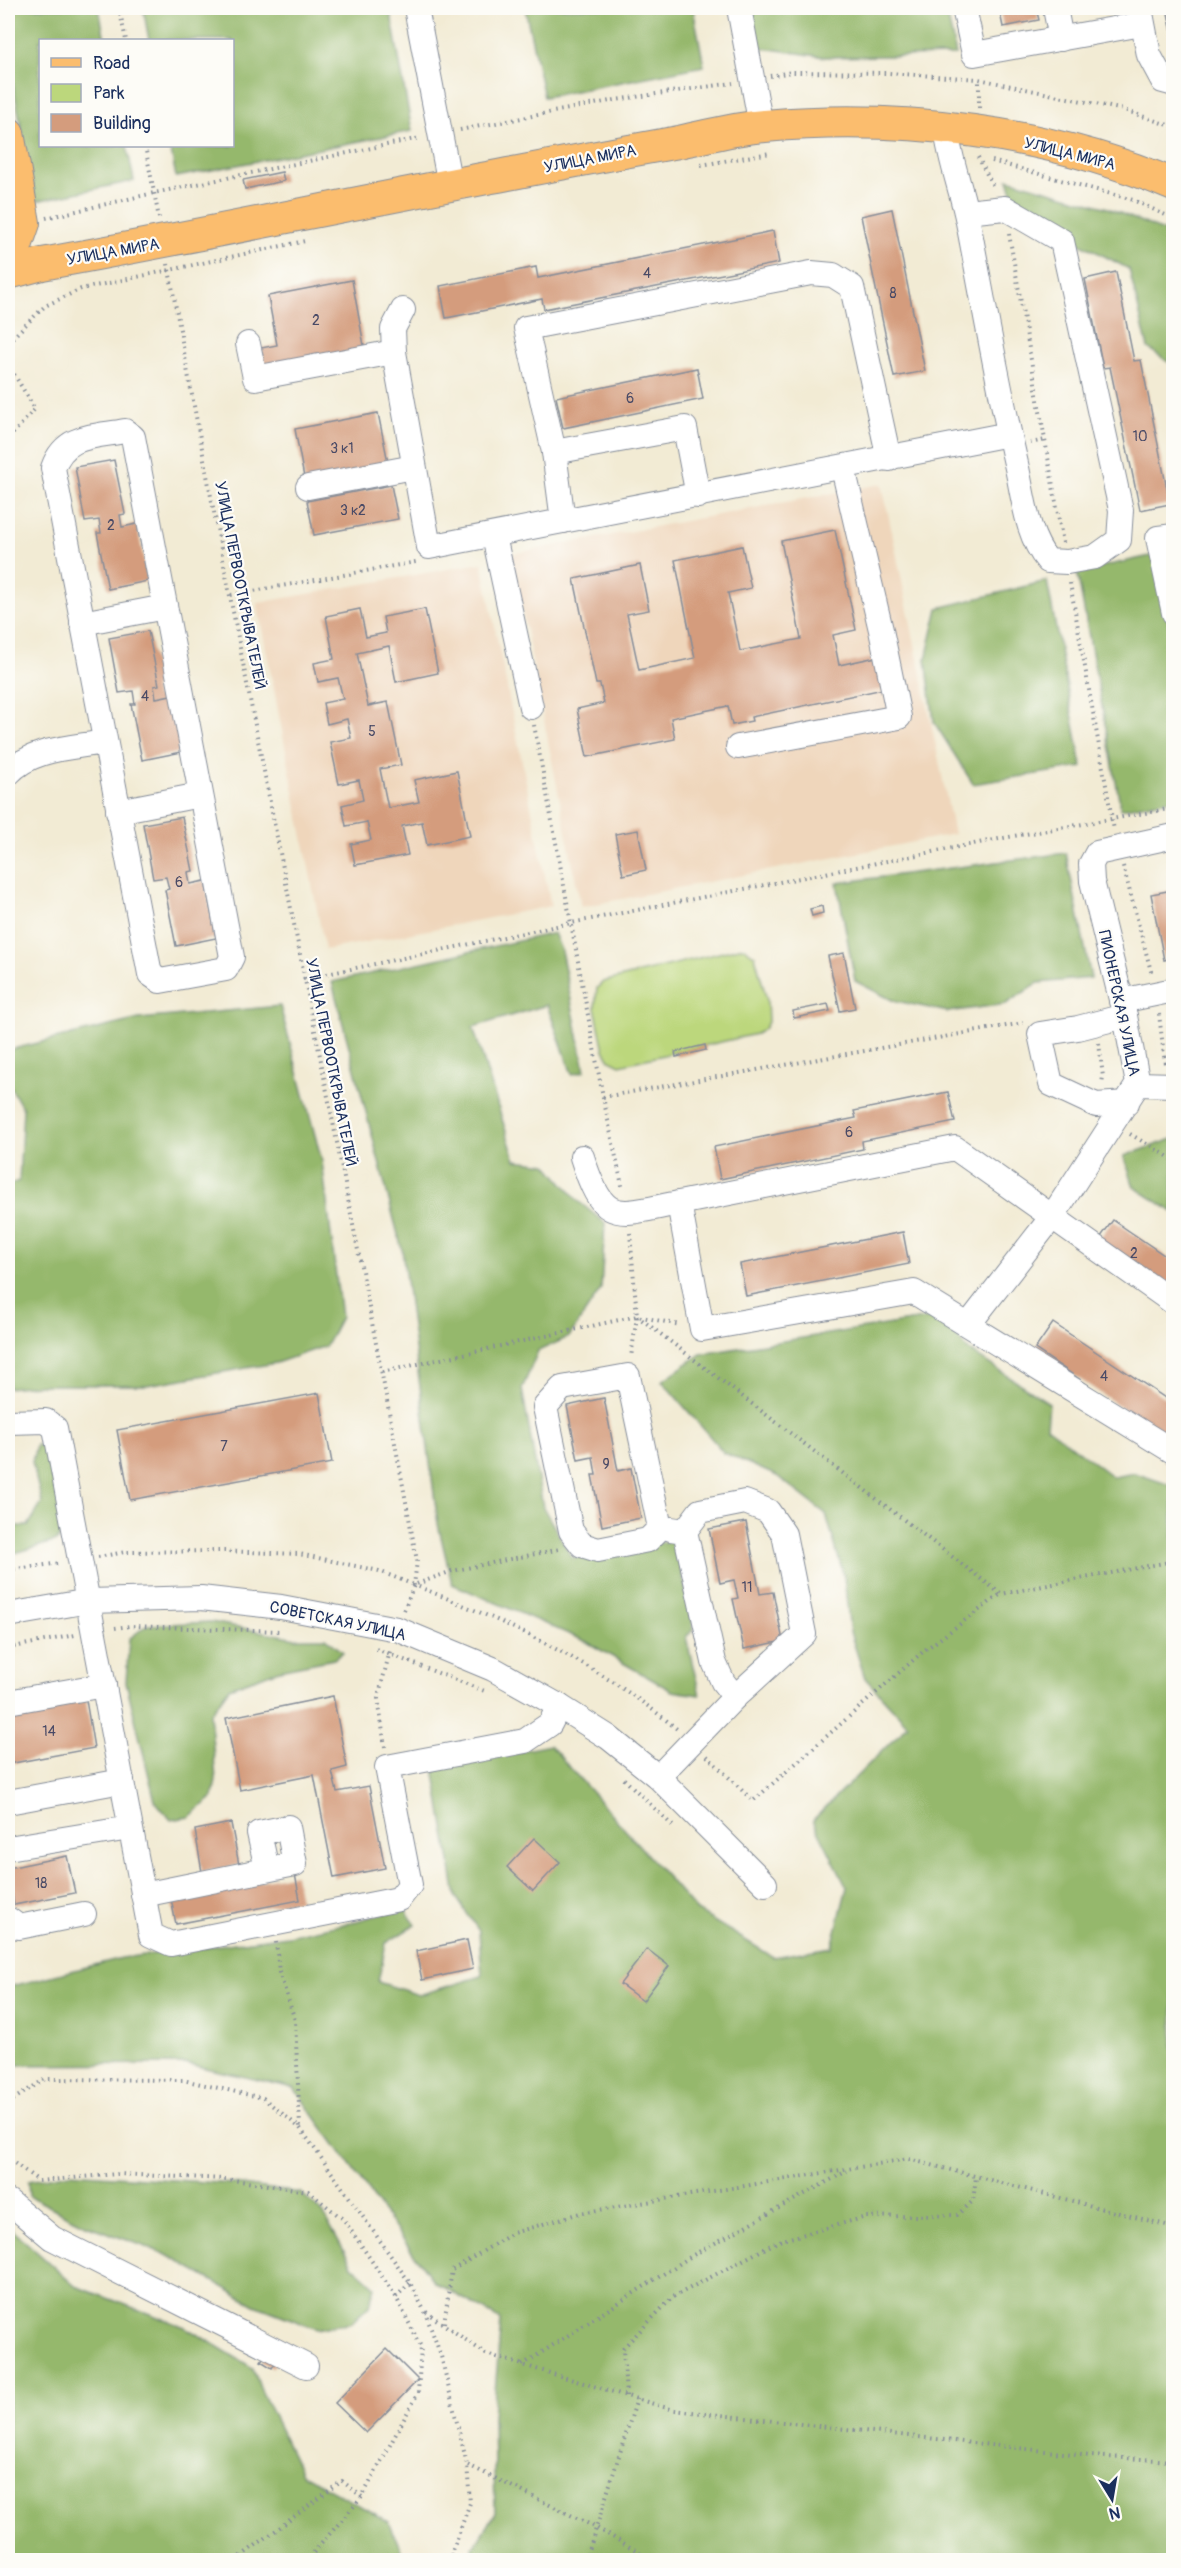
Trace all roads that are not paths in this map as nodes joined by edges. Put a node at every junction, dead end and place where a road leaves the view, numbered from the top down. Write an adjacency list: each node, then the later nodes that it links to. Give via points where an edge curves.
1 (416, 8): 11 (street)
2 (739, 8): 9 (street)
3 (964, 8): 6 (street, via 974,54)
4 (1055, 8): 6 (street)
5 (1141, 16): 6 (street); 7 (street, via 1149,55 1163,81)
6 (1061, 39)
7 (1173, 84)
8 (8, 133): 14 (main road, via 24,223)
9 (768, 139): 10 (main road, УЛИЦА МИРА, via 856,122 898,123); 11 (main road, УЛИЦА МИРА)
10 (948, 143): 12 (main road, УЛИЦА МИРА, via 1036,143 1098,158); 13 (street)
11 (450, 185): 14 (main road, УЛИЦА МИРА, via 167,256 42,264)
12 (1173, 185)
13 (966, 212): 18 (street); 18 (street, via 1005,208 1062,241 1121,510 1119,540 1095,557 1048,561 1032,533)
14 (8, 271)
15 (403, 310): 17 (street, via 393,329)
16 (248, 344): 17 (street, via 255,378)
17 (394, 352): 21 (street)
18 (1009, 434): 20 (street)
19 (554, 453): 20 (street, via 526,328 812,273 833,275 852,287); 24 (street, via 685,428); 25 (street)
20 (889, 459): 22 (street)
21 (414, 467): 23 (street); 26 (street, via 429,547)
22 (843, 468): 24 (street); 33 (street, via 899,717)
23 (308, 487)
24 (698, 496): 25 (street)
25 (563, 521): 26 (street)
26 (494, 536): 31 (street)
27 (1173, 536): 29 (street, via 1158,538)
28 (165, 608): 30 (street); 30 (street, via 133,437 125,431 70,442 58,453 53,468); 35 (street)
29 (1173, 613)
30 (82, 624): 32 (street)
31 (531, 707)
32 (105, 742): 34 (street, via 32,756); 36 (street)
33 (738, 747)
34 (8, 774)
35 (200, 795): 36 (street); 36 (street, via 232,957 226,969 160,981 150,974)
36 (118, 811)
37 (1173, 836): 39 (street, ПИОНЕРСКАЯ УЛИЦА, via 1097,853 1090,864)
38 (1165, 992): 39 (street)
39 (1123, 1008): 41 (street, ПИОНЕРСКАЯ УЛИЦА); 41 (street, via 1078,1028 1040,1034 1051,1084 1096,1105)
40 (1171, 1085): 41 (street)
41 (1132, 1094): 44 (street)
42 (582, 1157): 43 (street, via 597,1197 614,1212)
43 (679, 1203): 44 (street, via 955,1148); 46 (street, via 702,1329 914,1292)
44 (1052, 1216): 45 (street); 46 (street)
45 (1173, 1303)
46 (969, 1323): 48 (street)
47 (8, 1422): 51 (street, via 46,1420 55,1428)
48 (1173, 1452)
49 (660, 1528): 49 (street, via 628,1376 562,1388 545,1407 571,1532 582,1545 598,1550 648,1540); 50 (street)
50 (685, 1531): 54 (street, via 714,1662); 54 (street, via 700,1511 745,1502 768,1511 784,1534 804,1634)
51 (89, 1601): 52 (street, СОВЕТСКАЯ УЛИЦА); 53 (street); 56 (street, СОВЕТСКАЯ УЛИЦА, via 201,1598 281,1606 397,1629 493,1669)
52 (8, 1615)
53 (104, 1685): 55 (street); 58 (street)
54 (735, 1697): 57 (street)
55 (8, 1702)
56 (559, 1706): 57 (street, СОВЕТСКАЯ УЛИЦА, via 608,1737); 64 (street, via 549,1724 525,1741 387,1767 410,1885 399,1899 171,1944 151,1935)
57 (658, 1777): 63 (street, СОВЕТСКАЯ УЛИЦА)
58 (122, 1781): 59 (street); 60 (street)
59 (8, 1802)
60 (130, 1828): 61 (street); 64 (street)
61 (8, 1848)
62 (267, 1869): 64 (street)
63 (765, 1884)
64 (143, 1895)
65 (84, 1914): 66 (street, via 19,1927)
66 (8, 1919)
67 (8, 2201): 68 (street, via 52,2238)
68 (306, 2366)

